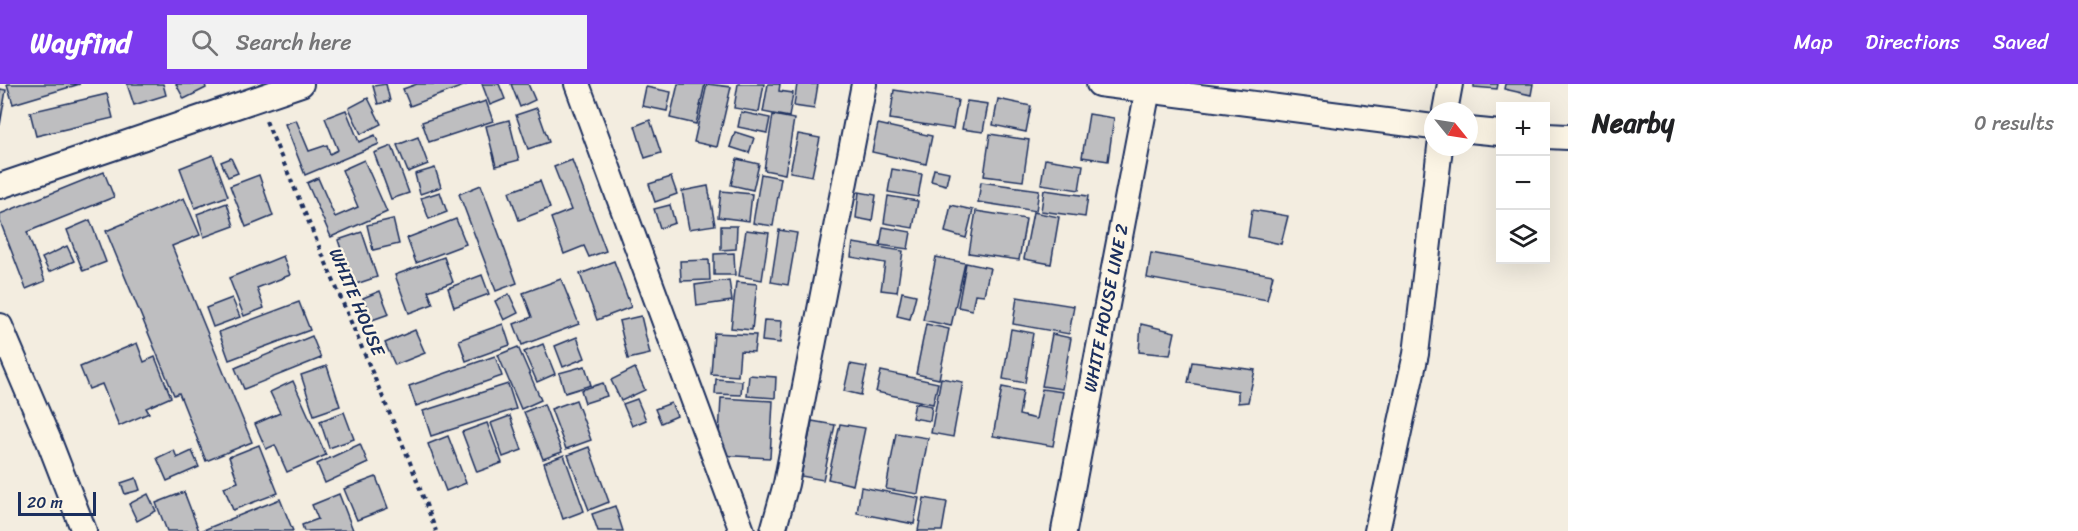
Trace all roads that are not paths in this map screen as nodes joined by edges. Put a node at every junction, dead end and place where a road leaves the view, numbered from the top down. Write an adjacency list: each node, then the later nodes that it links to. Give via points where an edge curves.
1 (301, 84): 14 (street)
2 (577, 84): 17 (street)
3 (864, 84): 18 (street, via 786,484)
4 (1099, 84): 6 (street)
5 (1450, 84): 7 (street)
6 (1148, 88): 8 (street); 19 (street, WHITE HOUSE LINE 2)
7 (1447, 102)
8 (1424, 126)
9 (1478, 131): 10 (street)
10 (1496, 133)
11 (1550, 136): 12 (street)
12 (1568, 137)
13 (1439, 156): 20 (street, via 1416,354)
14 (0, 186)
15 (0, 326): 16 (street)
16 (84, 531)
17 (742, 531)
18 (773, 531)
19 (1064, 531)
20 (1377, 531)

